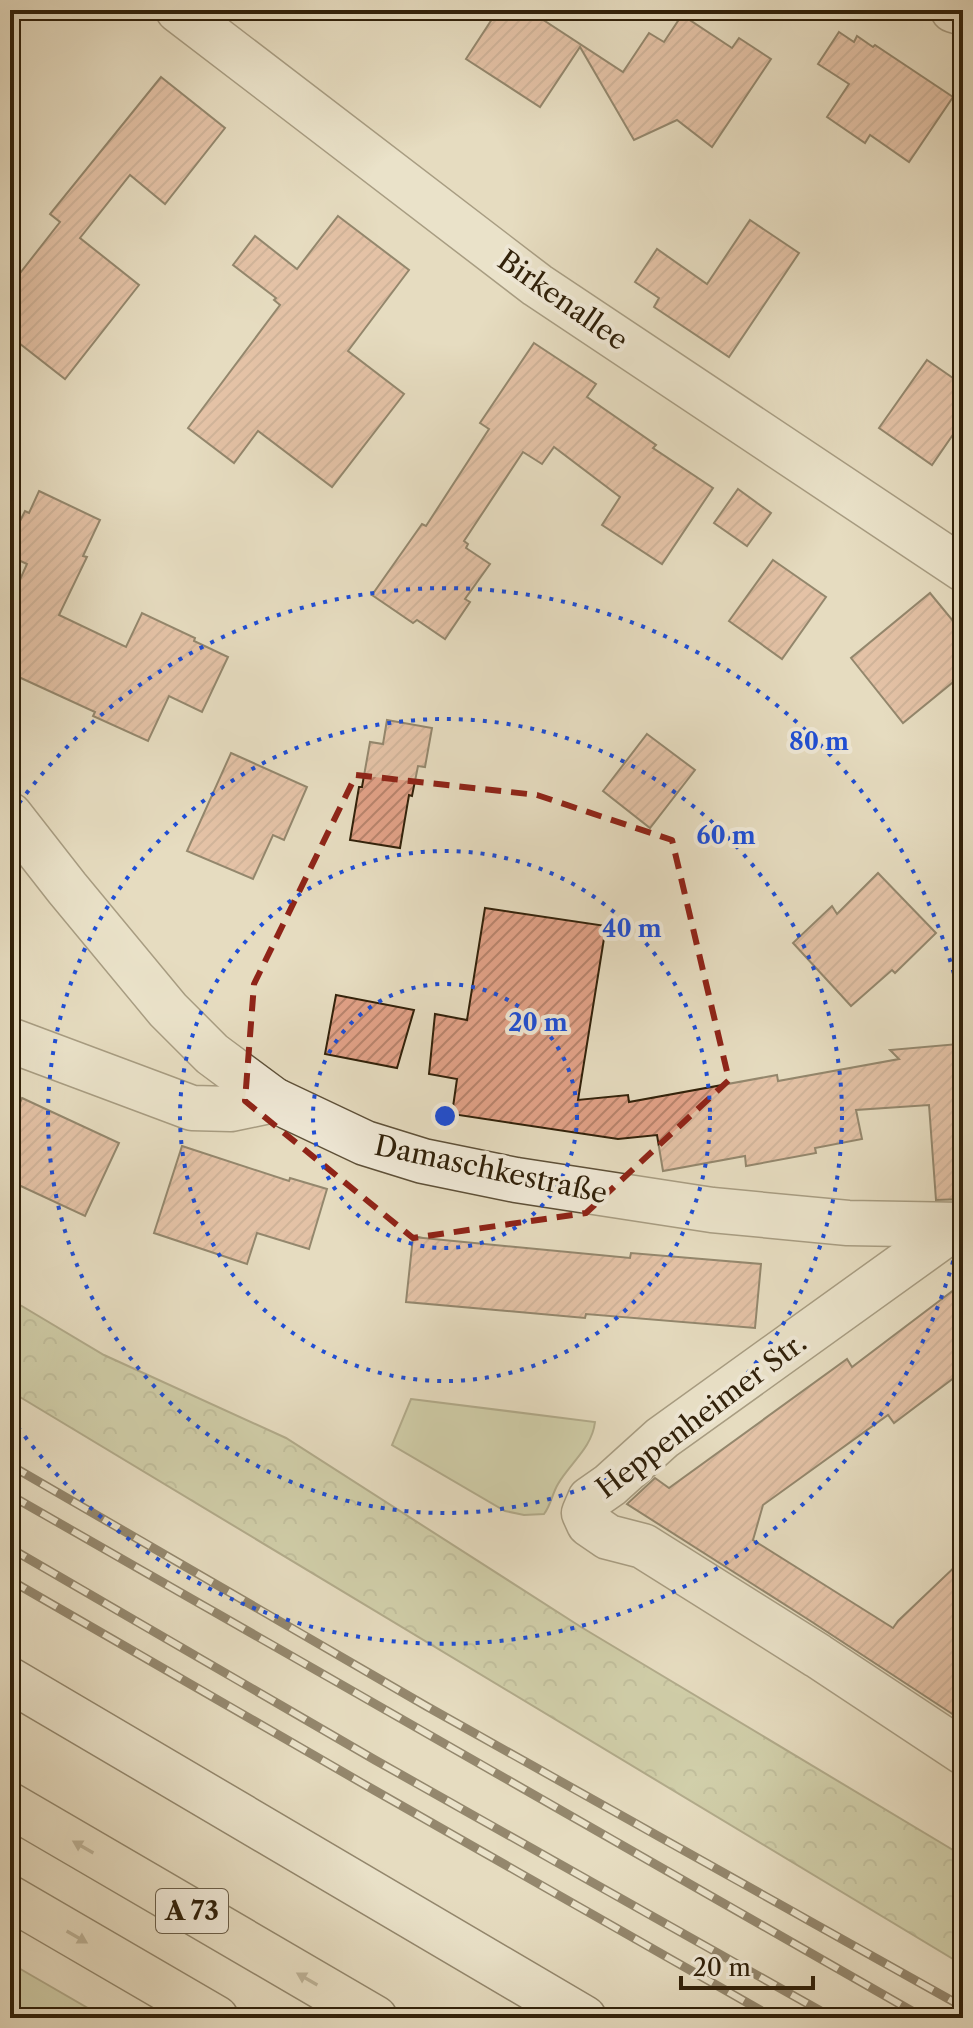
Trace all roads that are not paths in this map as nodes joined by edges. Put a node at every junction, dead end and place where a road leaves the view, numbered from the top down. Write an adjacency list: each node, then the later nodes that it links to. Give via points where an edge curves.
1 (178, 10): 4 (street, Birkenallee, via 537,285)
2 (953, 10): 3 (street)
3 (963, 13)
4 (963, 569)
5 (10, 815): 7 (street, Damaschkestraße, via 168,1010 212,1054)
6 (10, 1040): 7 (street, via 192,1108 231,1109)
7 (274, 1100): 8 (street, Damaschkestraße, via 365,1143 516,1180 727,1212)
8 (960, 1226): 10 (street, Heppenheimer Str., via 662,1438 590,1499 584,1513 589,1524 608,1537 643,1546)
9 (10, 1680): 15 (street)
10 (963, 1752)
11 (10, 1805): 14 (highway, A 73, one-way to 11)
12 (10, 1898): 13 (highway, one-way to 13)
13 (216, 2018)
14 (375, 2018)
15 (584, 2018)

